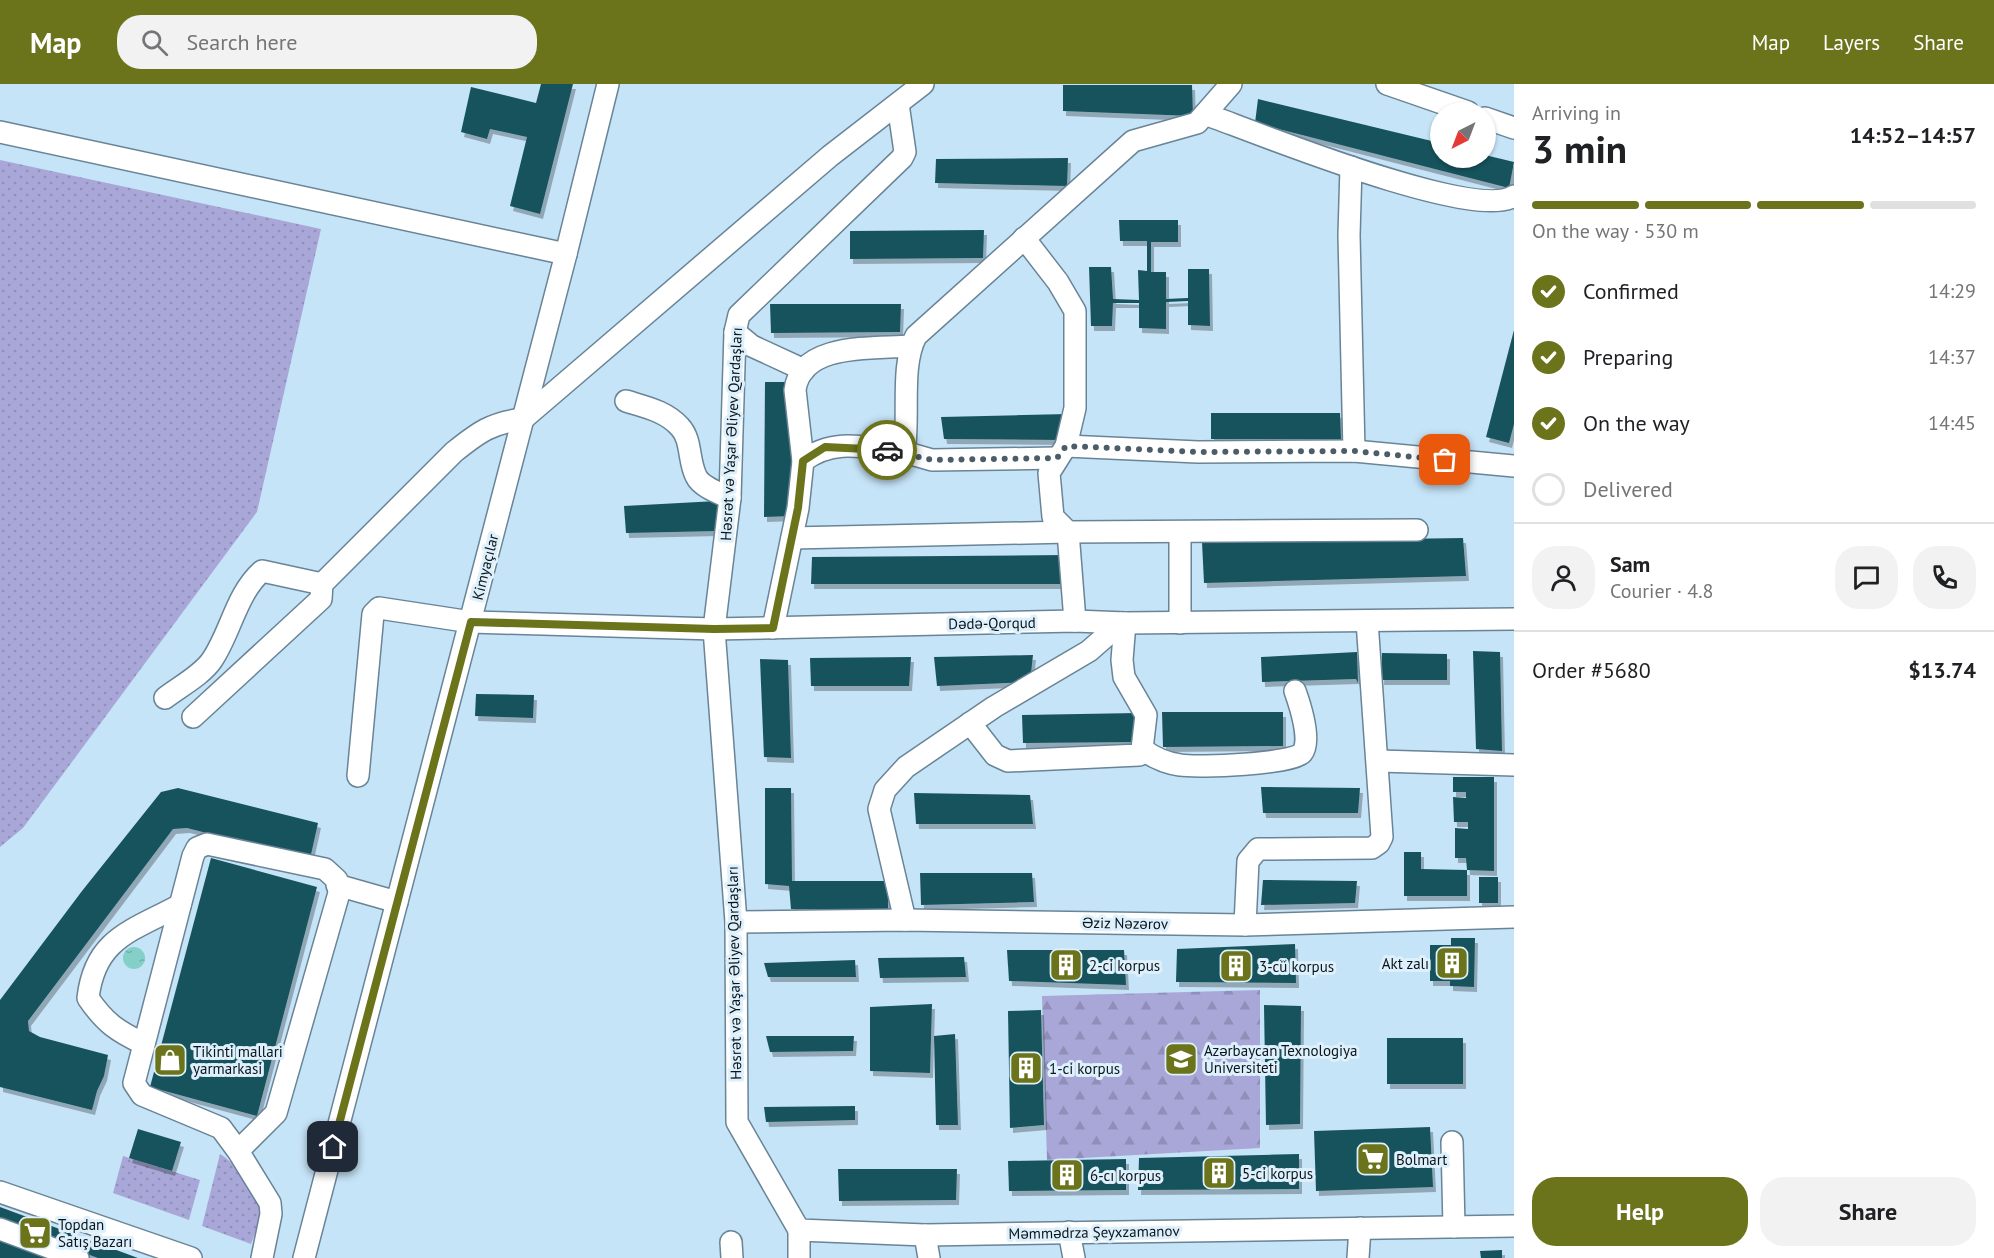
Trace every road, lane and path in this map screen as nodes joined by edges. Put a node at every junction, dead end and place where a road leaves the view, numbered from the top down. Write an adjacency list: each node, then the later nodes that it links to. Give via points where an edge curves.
1 (608, 84): 14 (street, Kimyaçılar)
2 (923, 84): 6 (street)
3 (1232, 84): 7 (street)
4 (1387, 84): 5 (street)
5 (1439, 102)
6 (898, 104): 15 (street, Həsrət və Yaşar Əliyev Qardaşları, via 905,152 902,158 739,315); 19 (street, via 830,156)
7 (1205, 114): 11 (street); 13 (street, via 1189,127 1133,141)
8 (1496, 122): 9 (street)
9 (1514, 128)
10 (0, 132): 14 (street)
11 (1351, 167): 12 (street, via 1475,201 1508,200); 20 (street)
12 (1514, 196)
13 (1024, 238): 16 (street, via 925,327); 22 (street, via 1075,311 1075,408)
14 (566, 254): 19 (street, Kimyaçılar)
15 (735, 332): 17 (street, via 752,346); 25 (street, Həsrət və Yaşar Əliyev Qardaşları)
16 (910, 346): 17 (street, via 823,354); 21 (street)
17 (804, 370): 23 (street, via 796,379 795,390)
18 (626, 401): 25 (street, via 659,411 680,426 696,477)
19 (523, 419): 30 (street, via 499,422 454,452); 34 (street, Kimyaçılar)
20 (1354, 451): 22 (street); 24 (street)
21 (904, 452): 22 (street, via 932,460); 23 (street, via 837,446 815,451)
22 (1062, 452): 27 (street, via 1049,473 1053,517)
23 (803, 461): 29 (street)
24 (1514, 466)
25 (730, 498): 38 (street, Həsrət və Yaşar Əliyev Qardaşları)
26 (1417, 530): 28 (street)
27 (1068, 532): 28 (street); 29 (street); 32 (street)
28 (1180, 532): 36 (street)
29 (792, 538): 37 (street)
30 (322, 584): 40 (street, via 262,571 240,602 212,662); 41 (street, via 321,598)
31 (1514, 619): 33 (street, Dədə-Qorqud)
32 (1075, 621): 35 (street, Dədə-Qorqud); 37 (street, Dədə-Qorqud)
33 (1367, 621): 36 (street, Dədə-Qorqud); 44 (street)
34 (471, 622): 38 (street, Dədə-Qorqud); 46 (street, Dədə-Qorqud, via 379,608 375,611); 48 (street, Kimyaçılar)
35 (1123, 623): 36 (street, Dədə-Qorqud); 42 (street, via 1089,651); 43 (street, via 1124,677 1146,715)
36 (1180, 623)
37 (773, 628): 38 (street, Dədə-Qorqud)
38 (714, 629): 52 (street, Həsrət və Yaşar Əliyev Qardaşları)
39 (1295, 690): 43 (street, via 1306,732 1305,749 1296,758 1221,768 1158,760)
40 (165, 698)
41 (193, 717)
42 (970, 723): 43 (street, via 996,755 1008,761 1124,758 1139,755); 51 (street, via 906,767 885,790 879,809)
43 (1142, 749)
44 (1378, 761): 45 (street); 53 (street, via 1382,837 1379,843 1372,849 1258,849 1248,861)
45 (1514, 765)
46 (358, 776)
47 (338, 885): 48 (street); 49 (street, via 325,869 207,844 197,848 193,856); 56 (street, via 339,893 276,1113)
48 (397, 902): 68 (street, Kimyaçılar)
49 (180, 905): 54 (street); 54 (street, via 116,940 100,956 91,975 88,998 100,1016 114,1029)
50 (1514, 916): 53 (street, Əziz Nəzərov)
51 (905, 920): 52 (street, Əziz Nəzərov); 53 (street, Əziz Nəzərov)
52 (736, 922): 62 (street, Həsrət və Yaşar Əliyev Qardaşları, via 737,1122)
53 (1245, 925)
54 (144, 1044): 56 (street, via 134,1083 142,1095 221,1128)
55 (1452, 1142): 59 (street)
56 (238, 1151): 67 (street, via 270,1203)
57 (0, 1192): 66 (street)
58 (1514, 1226): 59 (street, Məmmədrza Şeyxzamanov)
59 (1454, 1227): 60 (street, Məmmədrza Şeyxzamanov)
60 (1360, 1228): 63 (street, Məmmədrza Şeyxzamanov); 72 (street)
61 (0, 1229): 65 (street)
62 (799, 1230): 64 (street, Məmmədrza Şeyxzamanov); 69 (street)
63 (1069, 1232): 64 (street, Məmmədrza Şeyxzamanov); 71 (street)
64 (925, 1235): 70 (street)
65 (78, 1258)
66 (191, 1258)
67 (262, 1258)
68 (304, 1258)
69 (799, 1258)
70 (928, 1258)
71 (1074, 1258)
72 (1358, 1258)

